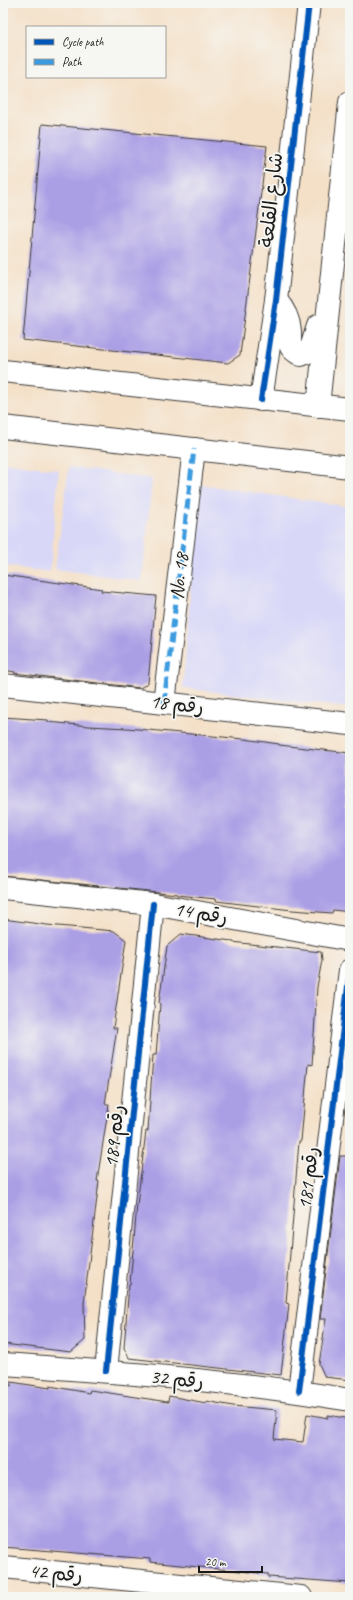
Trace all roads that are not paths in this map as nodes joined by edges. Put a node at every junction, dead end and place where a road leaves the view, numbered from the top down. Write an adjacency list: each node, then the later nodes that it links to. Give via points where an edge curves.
1 (309, 3): 3 (street, شارع القلعة)
2 (350, 102): 4 (street)
3 (276, 300): 4 (street, via 287,316 289,342 294,351 301,355 310,351 317,329); 6 (street, شارع القلعة)
4 (328, 308): 7 (street)
5 (3, 371): 6 (street)
6 (261, 400): 7 (street)
7 (318, 406): 8 (street)
8 (350, 409)
9 (3, 427): 10 (street)
10 (194, 449): 11 (street); 13 (street, No. 18)
11 (350, 467)
12 (3, 685): 13 (street, رقم 18)
13 (164, 703): 14 (street, رقم 18)
14 (350, 724)
15 (3, 888): 16 (street, رقم 14)
16 (153, 904): 17 (street, رقم 14); 20 (street, رقم 189)
17 (350, 940)
18 (350, 970): 21 (street, رقم 181)
19 (3, 1364): 20 (street, رقم 32)
20 (106, 1371): 21 (street, رقم 32)
21 (299, 1391): 22 (street, رقم 32)
22 (350, 1400)
23 (3, 1567): 24 (street, رقم 42)
24 (301, 1597)

